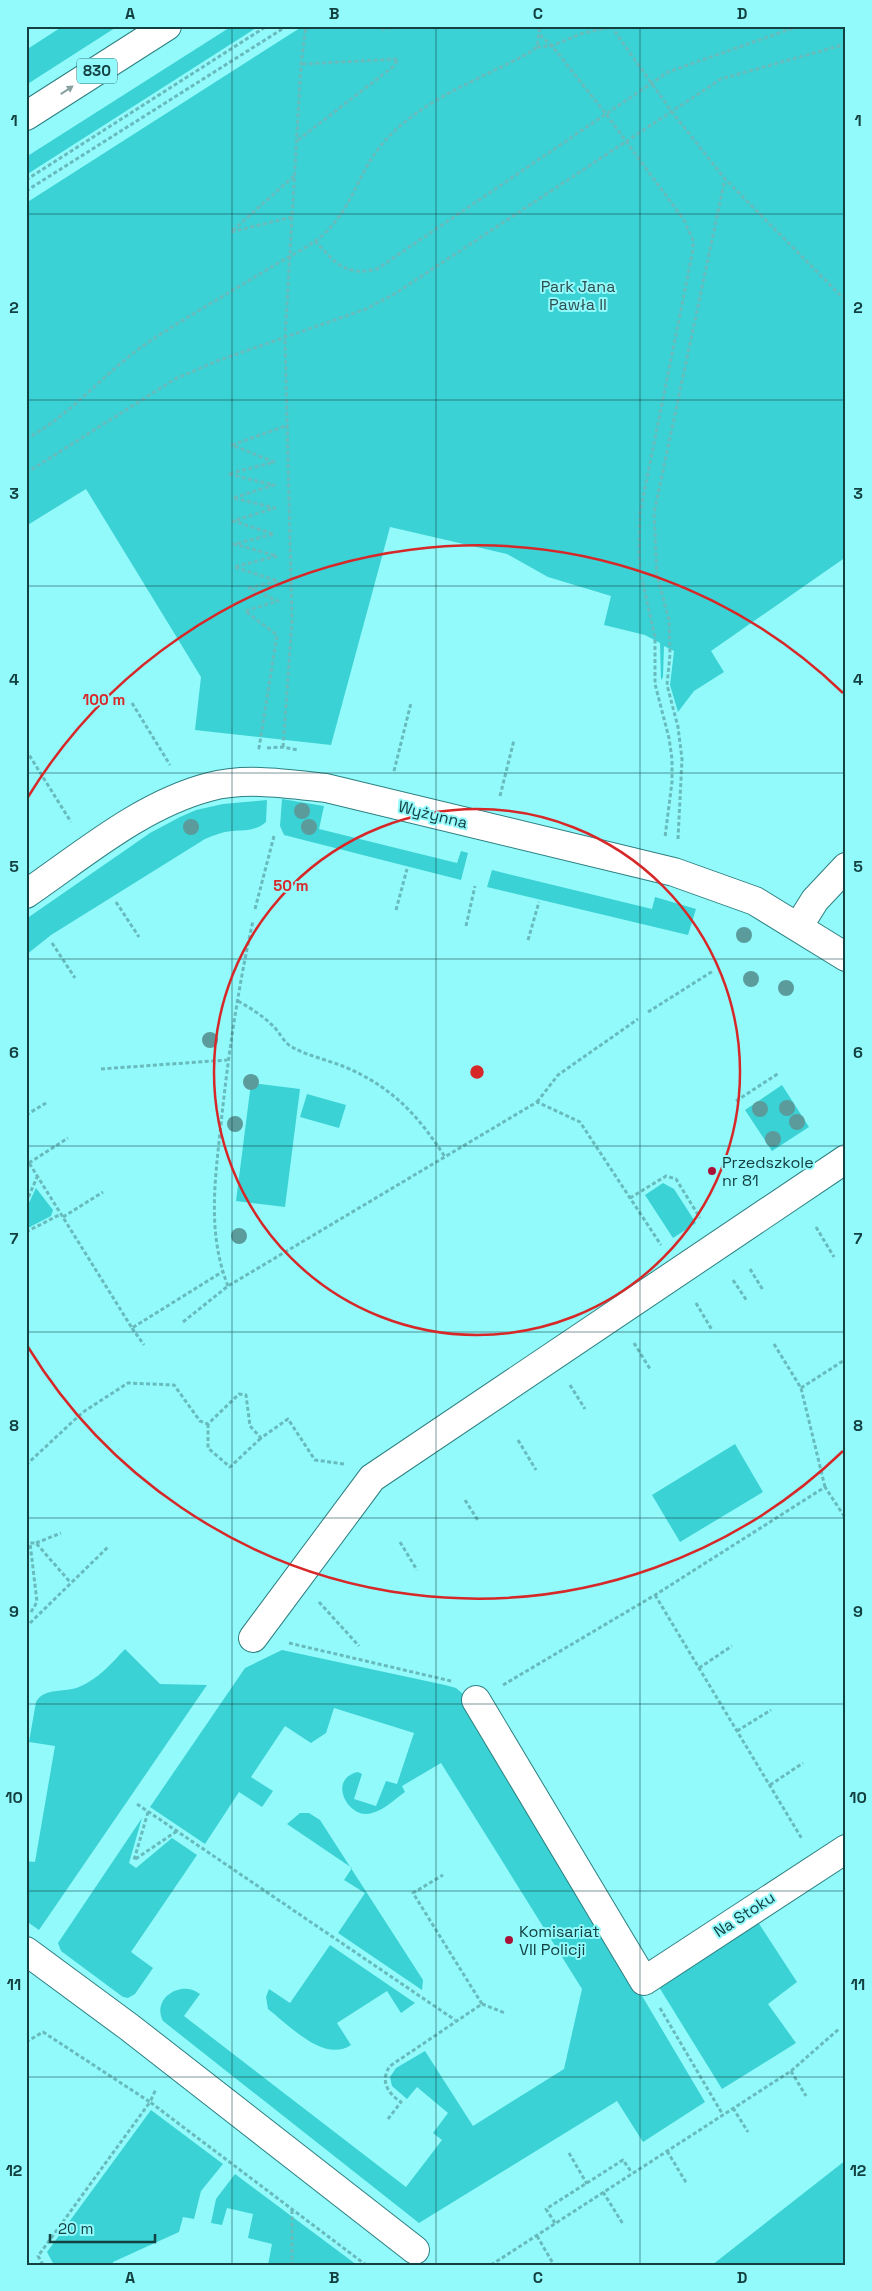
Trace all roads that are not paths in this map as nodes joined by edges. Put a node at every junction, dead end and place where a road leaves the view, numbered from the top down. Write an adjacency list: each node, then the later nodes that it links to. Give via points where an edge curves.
1 (167, 26): 2 (street, 830, one-way to 1)
2 (26, 116)
3 (846, 867): 5 (street, via 815,900)
4 (26, 894): 5 (street, Wyżynna, via 108,836 146,814 201,790 233,783 280,784 326,788 668,871 755,901)
5 (798, 927): 6 (street, Wyżynna)
6 (846, 957)
7 (846, 1159): 8 (street, via 372,1478)
8 (253, 1638)
9 (476, 1700): 10 (street, Na Stoku, via 644,1981)
10 (846, 1849)
11 (26, 1951): 12 (street, via 172,2060)
12 (415, 2250)

